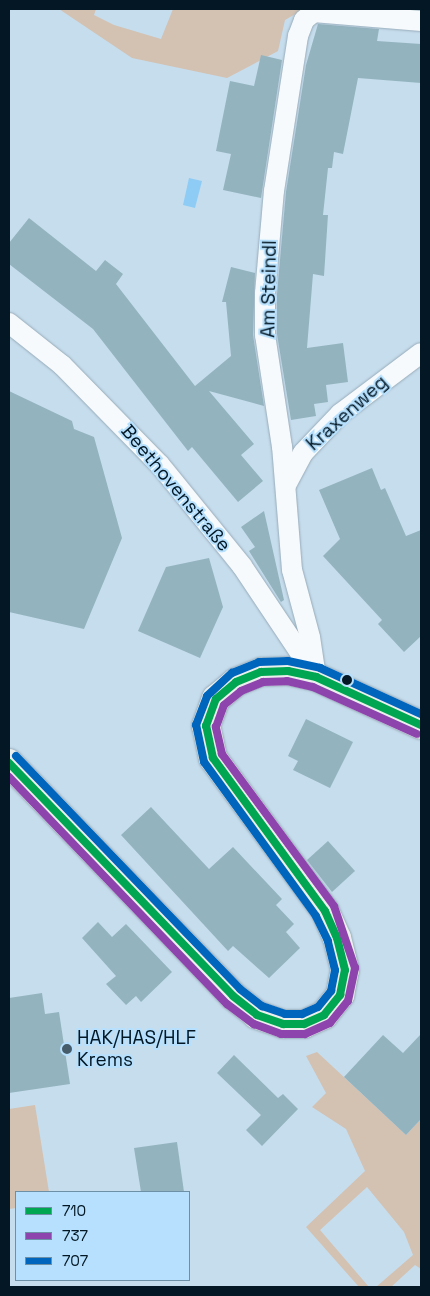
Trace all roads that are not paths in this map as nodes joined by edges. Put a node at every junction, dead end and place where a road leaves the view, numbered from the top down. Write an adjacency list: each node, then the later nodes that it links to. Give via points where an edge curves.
1 (421, 21): 4 (street, Am Steindl, via 314,12 304,20 298,36 274,191 265,293 266,335)
2 (9, 323): 5 (street, Beethovenstraße, via 62,366 160,465 242,566)
3 (421, 353): 4 (street, Kraxenweg, via 340,414 302,453)
4 (286, 485): 5 (street, Am Steindl, via 292,570 310,638)
5 (316, 677): 6 (street); 7 (street, via 288,671 261,672 236,682 216,699 206,726 213,758 325,911 337,938 345,970 340,995 324,1015 304,1024 283,1024 258,1015 233,996)
6 (421, 725)
7 (9, 763)

